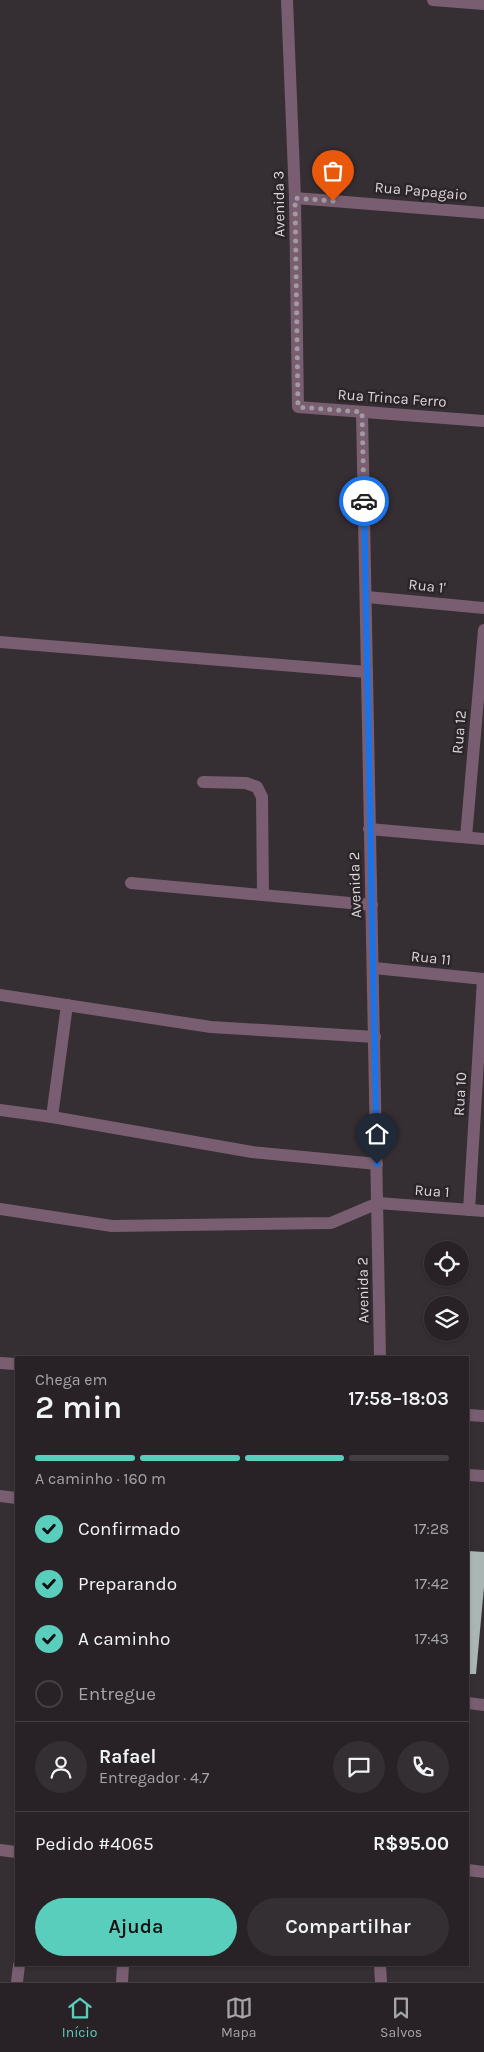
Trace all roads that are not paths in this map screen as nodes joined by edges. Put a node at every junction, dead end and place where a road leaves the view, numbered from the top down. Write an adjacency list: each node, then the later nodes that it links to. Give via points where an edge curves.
1 (288, 0): 4 (street, Avenida 3)
2 (433, 0): 3 (street)
3 (484, 4)
4 (295, 198): 5 (street, Rua Papagaio); 6 (street, Avenida 3)
5 (484, 213)
6 (298, 407): 7 (street, Rua Trinca Ferro)
7 (362, 412): 8 (street, Rua Trinca Ferro); 9 (street, Avenida 2)
8 (484, 421)
9 (367, 597): 10 (street, Rua 1'); 13 (street, Avenida 2)
10 (484, 608)
11 (484, 630): 16 (street, Rua 12)
12 (0, 642): 13 (street)
13 (367, 672): 15 (street, Avenida 2)
14 (203, 782): 19 (street, via 246,783 257,787 262,797)
15 (370, 829): 16 (street); 20 (street, Avenida 2)
16 (466, 837): 17 (street)
17 (484, 839)
18 (131, 883): 19 (street)
19 (263, 895): 20 (street)
20 (372, 906): 21 (street, Avenida 2)
21 (374, 968): 22 (street, Rua 11); 25 (street, Avenida 2)
22 (483, 979): 31 (street, Rua 10)
23 (0, 995): 24 (street)
24 (67, 1005): 25 (street, via 211,1027); 27 (street)
25 (375, 1037): 28 (street, Avenida 2)
26 (0, 1110): 27 (street)
27 (52, 1117): 28 (street, via 252,1152)
28 (377, 1164): 29 (street, Avenida 2)
29 (378, 1203): 30 (street, via 331,1223 112,1226); 31 (street, Rua 1); 33 (street, Avenida 2)
30 (0, 1209)
31 (470, 1210): 32 (street, Rua 1)
32 (484, 1211)
33 (380, 1356)
34 (0, 1363): 35 (street)
35 (15, 1364)
36 (469, 1415): 37 (street)
37 (484, 1416)
38 (469, 1475): 39 (street)
39 (484, 1476)
40 (0, 1496): 41 (street)
41 (15, 1498)
42 (469, 1703): 43 (street)
43 (484, 1705)
44 (0, 1850): 45 (street)
45 (15, 1852)
46 (469, 1870): 47 (street)
47 (484, 1872)
48 (19, 1966): 51 (street)
49 (123, 1966): 52 (street)
50 (380, 1966): 53 (street)
51 (17, 1982)
52 (122, 1982)
53 (380, 1982)

